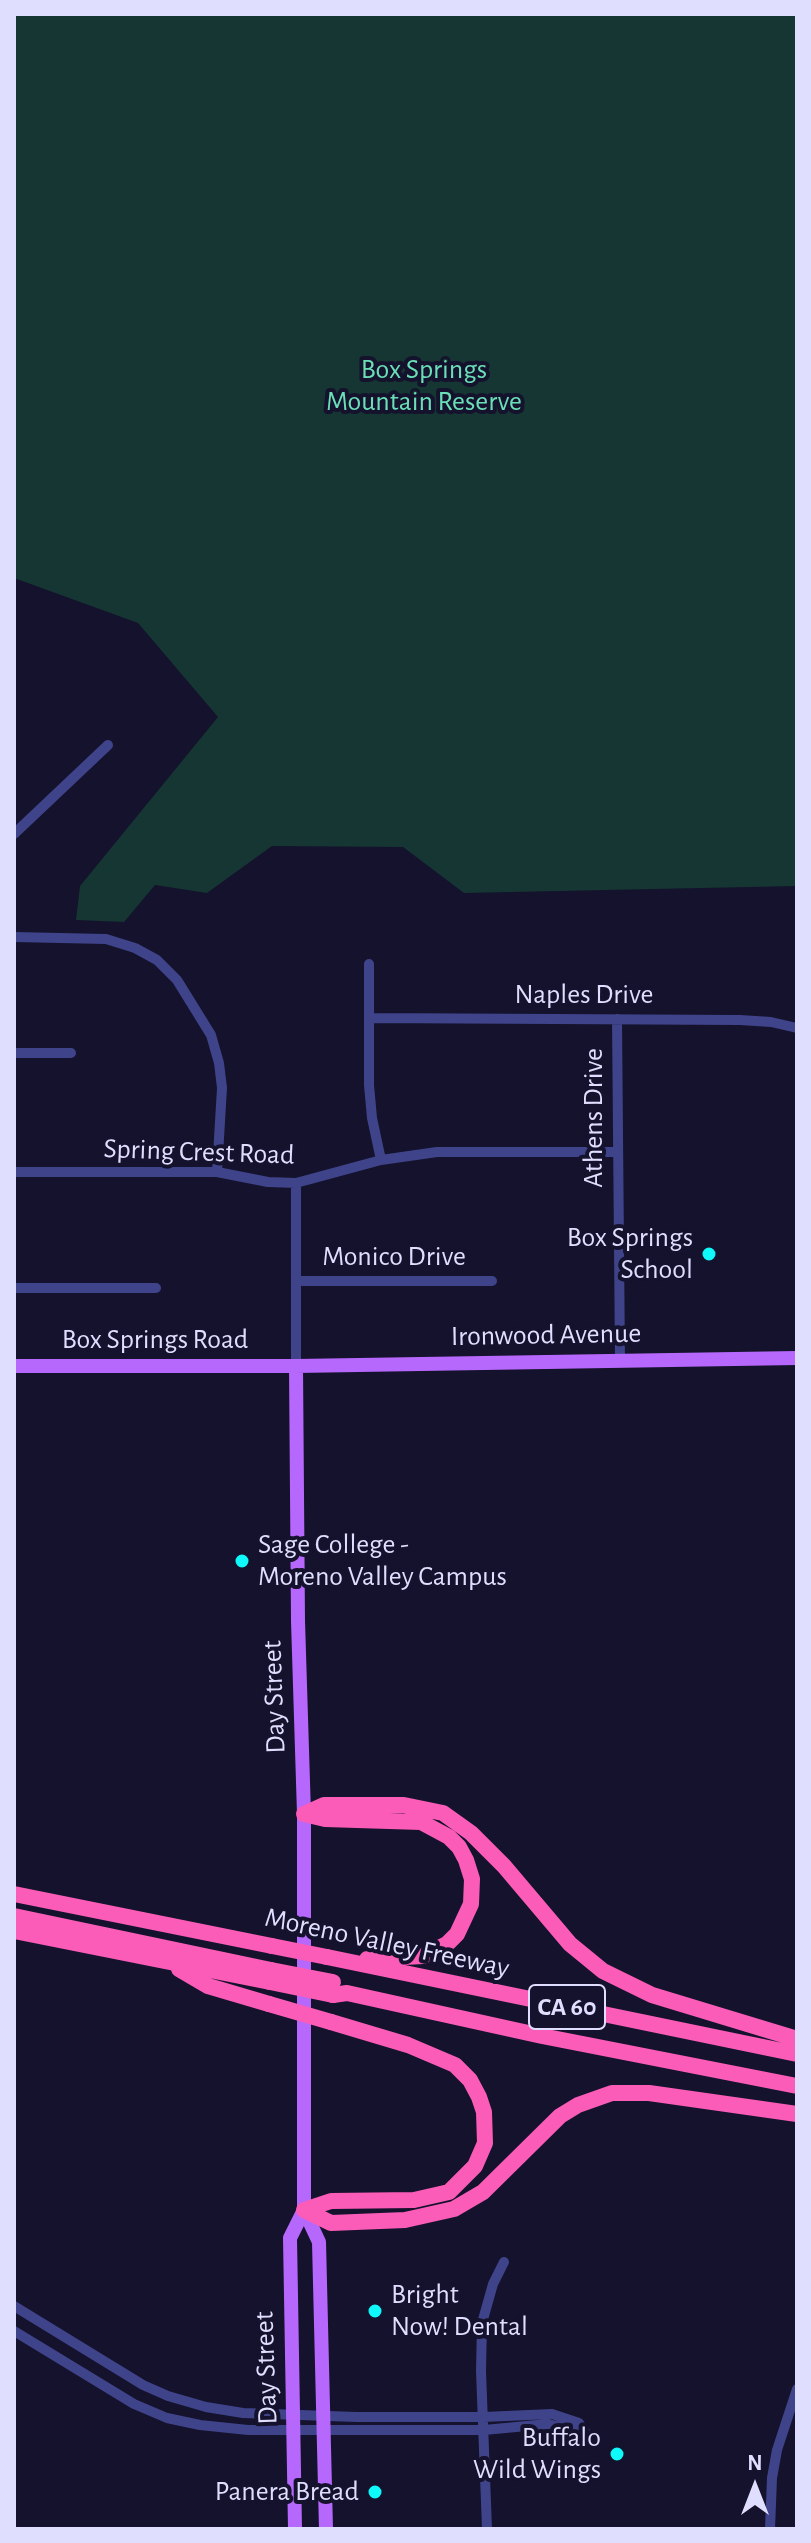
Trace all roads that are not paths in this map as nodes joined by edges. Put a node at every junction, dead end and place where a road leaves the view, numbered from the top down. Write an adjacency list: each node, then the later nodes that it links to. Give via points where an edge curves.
1 (108, 745): 2 (street)
2 (14, 834)
3 (14, 937): 13 (street, via 106,939 157,960 177,980 211,1035 219,1063)
4 (369, 964): 5 (street)
5 (369, 1018): 6 (street, Naples Drive); 11 (street, via 371,1107)
6 (617, 1019): 7 (street, Naples Drive, via 740,1020); 10 (street, Athens Drive)
7 (797, 1028)
8 (14, 1053): 9 (street)
9 (71, 1053)
10 (618, 1152): 11 (street, Spring Crest Road, via 437,1152); 20 (street, Athens Drive)
11 (381, 1160): 14 (street, Spring Crest Road)
12 (14, 1172): 13 (street, Spring Crest Road)
13 (217, 1172): 14 (street, Spring Crest Road)
14 (296, 1183): 15 (street, Day Street)
15 (297, 1281): 16 (street, Monico Drive); 22 (street, Day Street)
16 (492, 1281)
17 (14, 1288): 18 (street)
18 (156, 1288)
19 (797, 1358): 20 (main road, Ironwood Avenue)
20 (620, 1360): 22 (main road, Ironwood Avenue)
21 (14, 1366): 22 (main road, Box Springs Road)
22 (296, 1366): 23 (main road, Day Street)
23 (304, 1814): 27 (highway, via 421,1822 459,1847 472,1879 464,1924 438,1949 405,1959); 30 (highway, via 324,1805 404,1805 443,1813 471,1833 570,1944 603,1971 652,1995); 34 (main road, Day Street)
24 (14, 1894): 27 (highway, Moreno Valley Freeway / CA 60, bridge)
25 (14, 1916): 29 (highway)
26 (14, 1931): 28 (highway, Moreno Valley Freeway / CA 60)
27 (331, 1958): 31 (highway, Moreno Valley Freeway / CA 60)
28 (168, 1963): 29 (highway, Moreno Valley Freeway / CA 60); 34 (highway, bridge, via 208,1986 408,2045 455,2065 470,2080 484,2112 485,2143 475,2166 449,2192 414,2200 331,2201)
29 (271, 1976): 32 (highway, Moreno Valley Freeway / CA 60, bridge)
30 (797, 2039)
31 (797, 2054)
32 (797, 2086)
33 (797, 2114): 34 (highway, via 649,2093 612,2093 560,2116 483,2192 454,2209 405,2220 331,2223)
34 (304, 2210): 39 (main road, Day Street, via 290,2238); 41 (main road, Day Street, via 319,2242)
35 (504, 2262): 40 (street, via 482,2323)
36 (14, 2306): 39 (street, via 168,2396 225,2410)
37 (14, 2331): 42 (street, via 151,2412 229,2429)
38 (797, 2389): 47 (street, via 777,2450)
39 (293, 2414): 41 (street); 42 (main road, Day Street)
40 (483, 2417): 41 (street); 43 (street); 43 (street, via 552,2414 579,2423 586,2433 548,2424)
41 (322, 2422): 42 (street); 43 (street); 45 (main road, Day Street)
42 (294, 2429): 44 (main road, Day Street)
43 (484, 2430): 46 (street)
44 (295, 2529)
45 (326, 2529)
46 (487, 2529)
47 (770, 2529)

